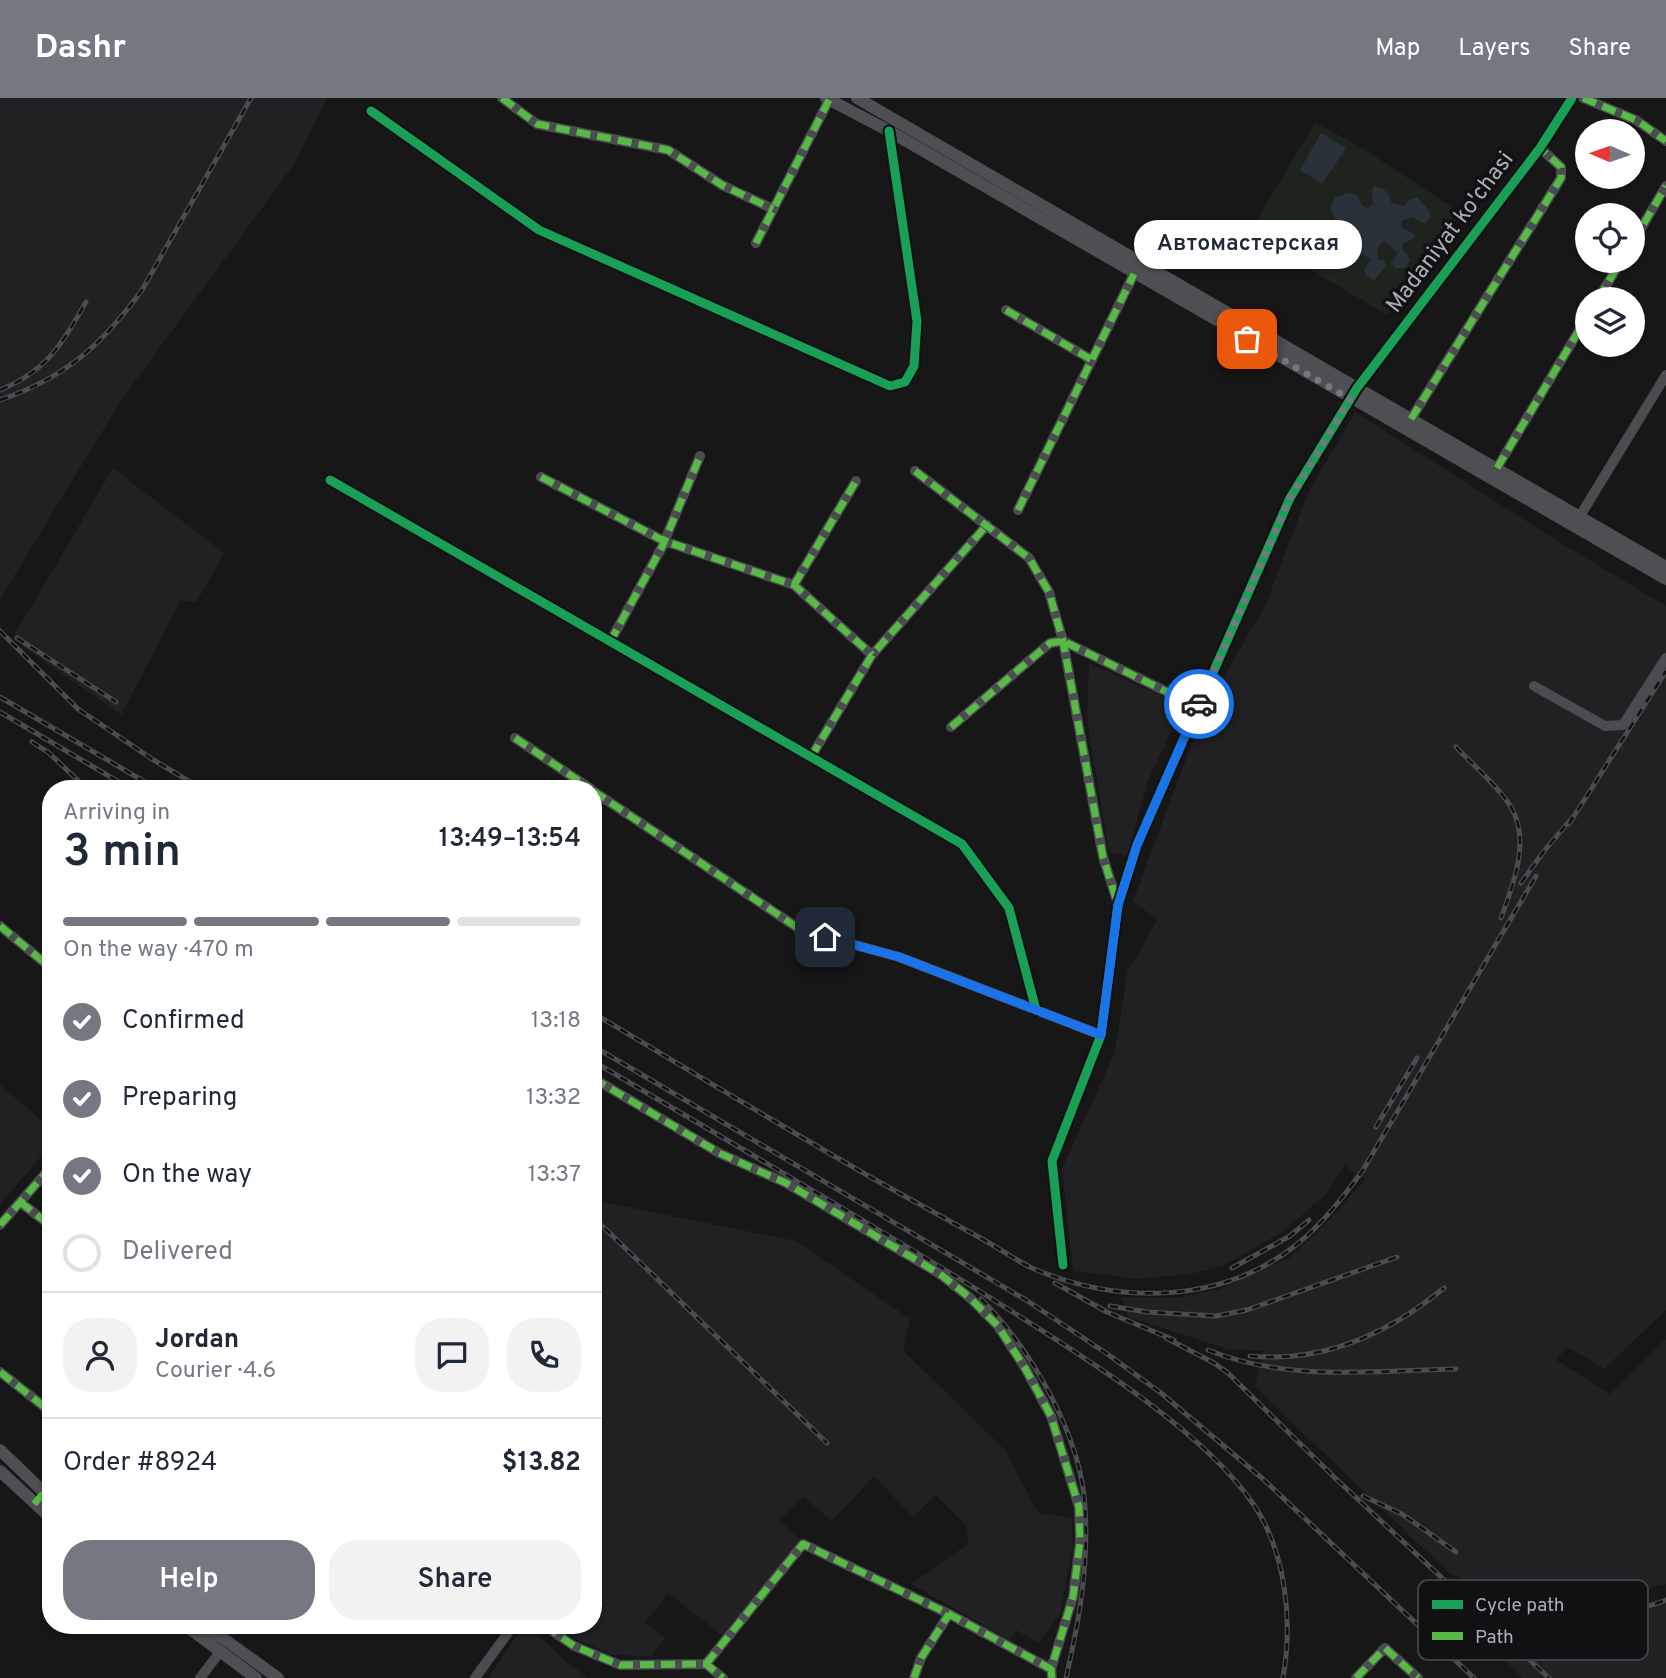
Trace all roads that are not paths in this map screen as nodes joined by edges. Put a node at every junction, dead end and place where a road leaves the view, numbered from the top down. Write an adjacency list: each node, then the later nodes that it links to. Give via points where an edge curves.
1 (502, 98): 11 (street, via 537,124 668,150 722,185)
2 (857, 98): 19 (main road)
3 (1572, 98): 9 (street, Madaniyat ko'chasi)
4 (1583, 98): 8 (street, via 1636,120)
5 (827, 99): 7 (main road); 11 (street)
6 (371, 111): 7 (street, via 539,230 890,386 905,382 914,366 917,321)
7 (889, 131): 14 (main road)
8 (1666, 141)
9 (1540, 148): 19 (street, Madaniyat ko'chasi); 20 (street, via 1561,167 1561,178)
10 (1666, 186): 12 (street)
11 (773, 209): 13 (street)
12 (1645, 222)
13 (756, 243)
14 (1134, 274): 17 (street); 19 (main road)
15 (1006, 310): 17 (street)
16 (1575, 337): 22 (street)
17 (1092, 360): 27 (street)
18 (1666, 375): 28 (street)
19 (1354, 393): 20 (main road); 32 (main road); 39 (street, Madaniyat ko'chasi, via 1290,498)
20 (1411, 419): 22 (main road)
21 (700, 456): 30 (street)
22 (1497, 468): 28 (main road)
23 (915, 471): 29 (street)
24 (541, 477): 30 (street)
25 (330, 480): 35 (street)
26 (856, 481): 33 (street)
27 (1018, 510)
28 (1580, 516): 31 (main road)
29 (987, 525): 34 (street, via 1029,558 1049,592); 36 (street)
30 (664, 541): 33 (street); 35 (street)
31 (1666, 567)
32 (1666, 579)
33 (794, 585): 36 (street)
34 (1063, 641): 39 (street); 40 (street, via 1050,643); 45 (street, via 1103,857)
35 (610, 642): 42 (street)
36 (872, 655): 42 (street)
37 (1666, 658): 38 (street, via 1623,725 1615,727 1605,726)
38 (1534, 686)
39 (1198, 706): 45 (street, Madaniyat ko'chasi, via 1137,845)
40 (951, 727)
41 (515, 738): 43 (street)
42 (811, 757): 48 (street, via 962,844 1009,908)
43 (577, 780)
44 (602, 797): 48 (street, via 801,930 899,957)
45 (1118, 905): 49 (street)
46 (0, 926): 47 (street)
47 (42, 961)
48 (1036, 1010): 49 (street)
49 (1101, 1035): 55 (street, via 1052,1161)
50 (602, 1084): 71 (street, via 719,1153 786,1183 940,1275 998,1326 1051,1416 1079,1507 1073,1597)
51 (42, 1177): 52 (street)
52 (20, 1202): 53 (street); 54 (street)
53 (42, 1219)
54 (0, 1225)
55 (1063, 1265)
56 (0, 1372): 57 (street)
57 (42, 1405)
58 (0, 1450): 60 (main road)
59 (0, 1471): 62 (main road)
60 (42, 1487)
61 (42, 1497): 62 (street)
62 (34, 1504): 63 (main road)
63 (42, 1511)
64 (949, 1614): 70 (street, via 803,1544); 71 (street); 77 (street)
65 (196, 1634): 69 (main road)
66 (217, 1634): 74 (main road)
67 (507, 1634): 75 (street)
68 (557, 1634): 70 (street, via 620,1665)
69 (220, 1652): 72 (street); 73 (main road)
70 (706, 1664): 76 (street)
71 (1052, 1673)
72 (200, 1678)
73 (256, 1678)
74 (278, 1678)
75 (475, 1678)
76 (723, 1678)
77 (914, 1678)
78 (1356, 1678): 79 (street, via 1385,1648)
79 (1418, 1678)

